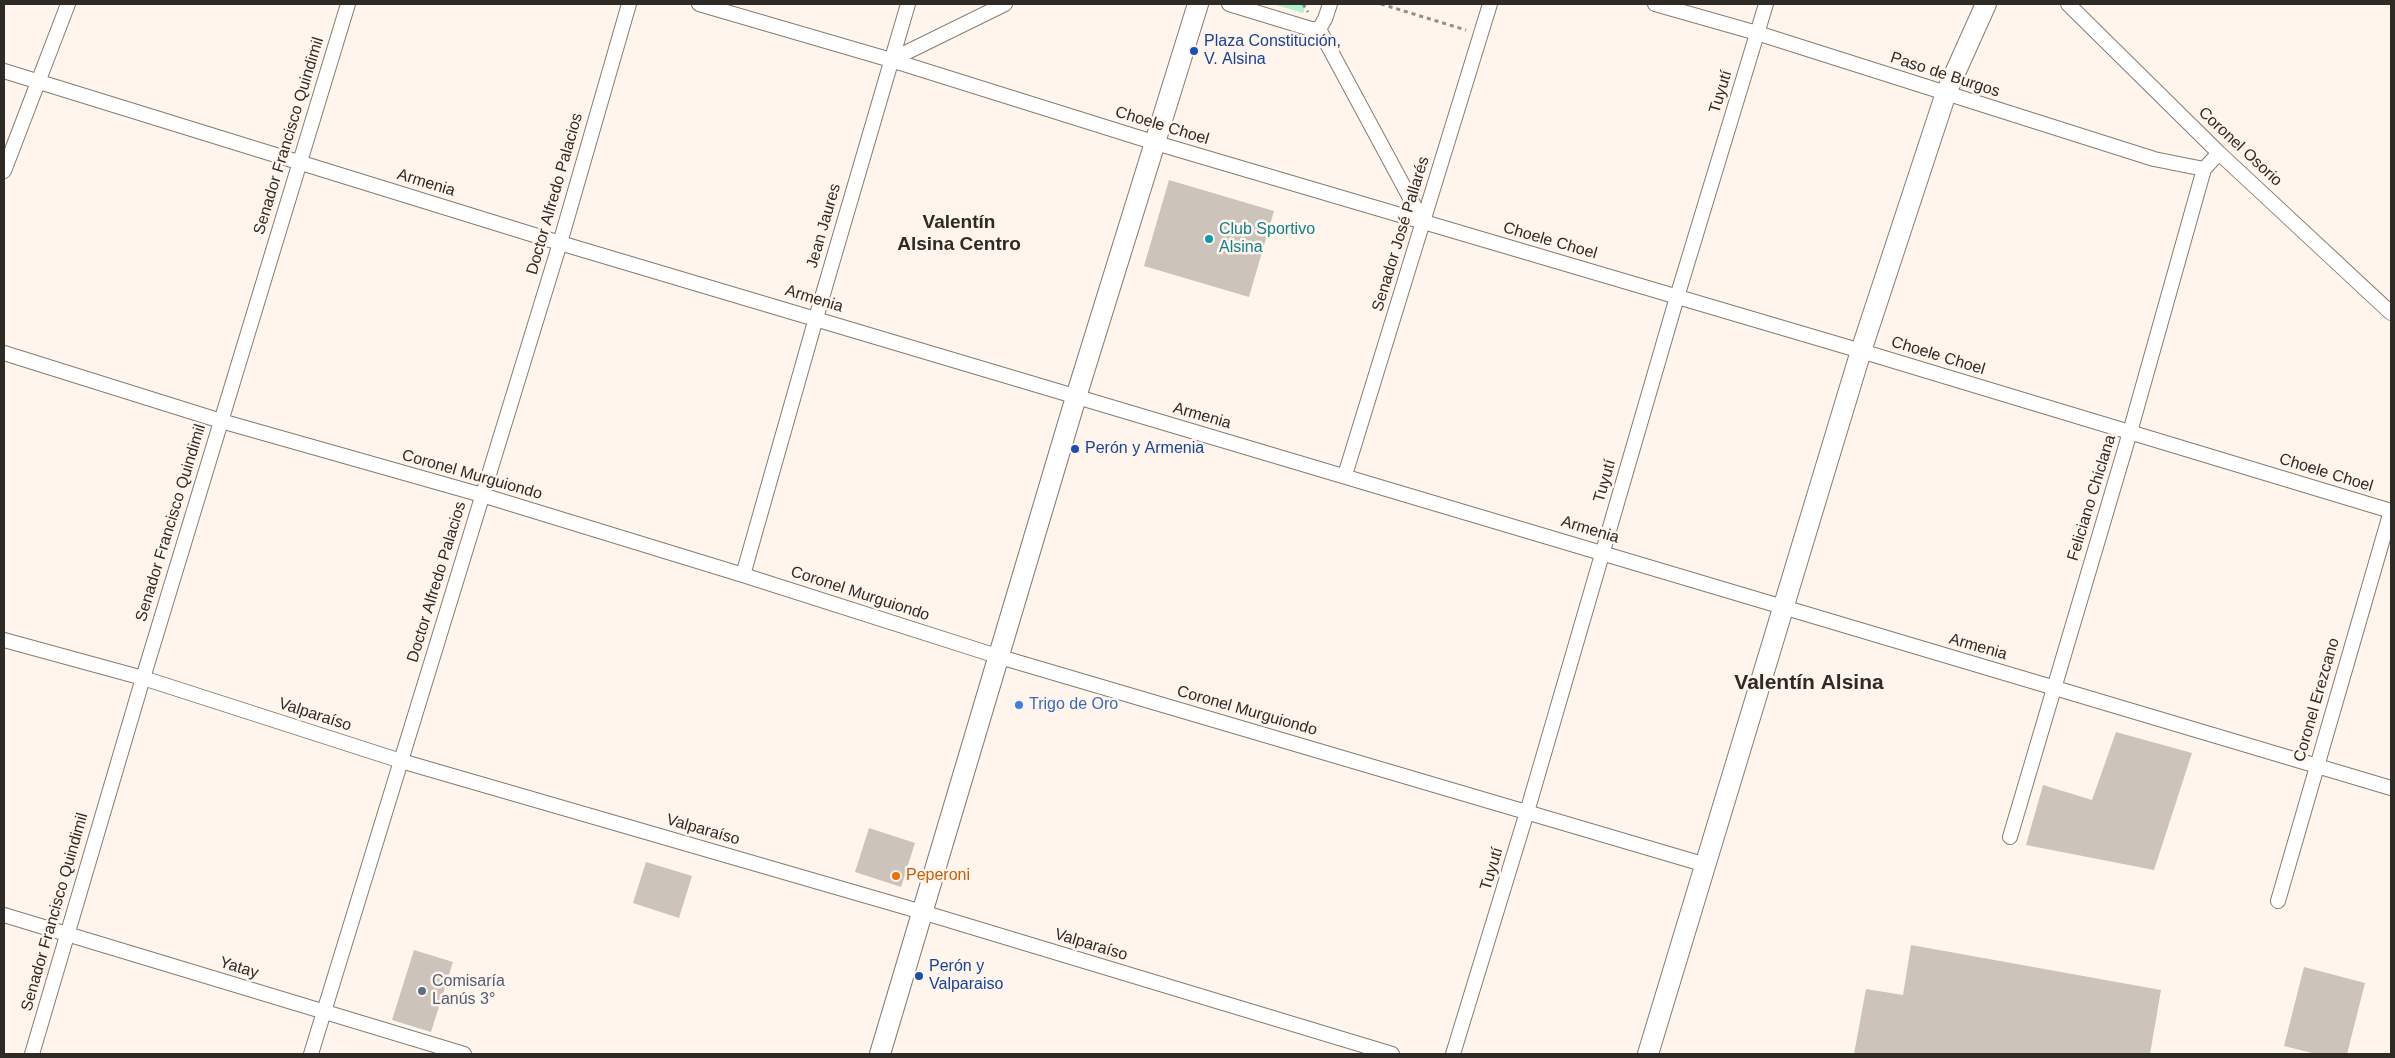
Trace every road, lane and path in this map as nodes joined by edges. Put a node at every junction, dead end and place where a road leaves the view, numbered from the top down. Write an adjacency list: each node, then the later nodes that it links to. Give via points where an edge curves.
1 (68, 4): 21 (street)
2 (348, 4): 25 (street, Senador Francisco Quindimil)
3 (629, 4): 29 (street, Doctor Alfredo Palacios)
4 (699, 4): 19 (street, Choele Choel)
5 (908, 4): 19 (street, Jean Jaures)
6 (1005, 4): 19 (street)
7 (1198, 4): 23 (main road)
8 (1229, 4): 16 (street)
9 (1330, 4): 16 (street)
10 (1381, 4): 18 (path)
11 (1490, 4): 18 (street, Senador José Pallarés)
12 (1655, 4): 17 (street, Paso de Burgos)
13 (1766, 4): 17 (street, Tuyutí)
14 (1986, 4): 22 (main road)
15 (2068, 4): 24 (street, Coronel Osorio)
16 (1318, 29): 28 (street)
17 (1757, 33): 22 (street, Paso de Burgos); 30 (street, Tuyutí)
18 (1481, 35): 28 (street, Senador José Pallarés)
19 (890, 60): 23 (street, Choele Choel); 32 (street, Jean Jaures)
20 (4, 71): 21 (street, Armenia)
21 (38, 82): 25 (street, Armenia); 27 (street)
22 (1946, 94): 26 (street, Paso de Burgos, via 2154,158); 33 (main road)
23 (1156, 143): 28 (street, Choele Choel); 35 (main road)
24 (2219, 152): 26 (street); 31 (street, Coronel Osorio)
25 (300, 162): 29 (street, Armenia); 36 (street, Senador Francisco Quindimil)
26 (2204, 169): 37 (street, Feliciano Chiclana)
27 (4, 171)
28 (1423, 222): 30 (street, Choele Choel); 38 (street, Senador José Pallarés)
29 (560, 243): 32 (street, Armenia); 39 (street, Doctor Alfredo Palacios)
30 (1677, 297): 33 (street, Choele Choel); 41 (street, Tuyutí)
31 (2391, 313)
32 (816, 318): 35 (street, Armenia); 42 (street, Jean Jaures)
33 (1861, 351): 37 (street, Choele Choel); 43 (main road)
34 (4, 353): 36 (street, Coronel Murguiondo)
35 (1076, 397): 38 (street, Armenia); 45 (main road)
36 (221, 421): 39 (street, Coronel Murguiondo); 46 (street, Senador Francisco Quindimil)
37 (2130, 432): 40 (street, Choele Choel); 47 (street, Feliciano Chiclana)
38 (1345, 475): 41 (street, Armenia)
39 (482, 496): 42 (street, Coronel Murguiondo); 48 (street, Doctor Alfredo Palacios)
40 (2391, 511): 49 (street, Coronel Erezcano)
41 (1603, 552): 43 (street, Armenia); 51 (street, Tuyutí)
42 (743, 575): 45 (street, Coronel Murguiondo)
43 (1782, 607): 47 (street, Armenia); 53 (main road)
44 (4, 640): 46 (street, Valparaíso)
45 (1000, 657): 51 (street, Coronel Murguiondo); 55 (main road)
46 (143, 678): 48 (street, Valparaíso); 57 (street, Senador Francisco Quindimil)
47 (2054, 688): 49 (street, Armenia); 52 (street, Feliciano Chiclana)
48 (401, 761): 55 (street, Valparaíso); 58 (street, Doctor Alfredo Palacios)
49 (2316, 766): 50 (street, Armenia); 54 (street, Coronel Erezcano)
50 (2391, 788)
51 (1527, 812): 53 (street, Coronel Murguiondo); 64 (street, Tuyutí)
52 (2010, 836)
53 (1706, 865): 65 (main road)
54 (2278, 901)
55 (922, 912): 62 (main road); 63 (street, Valparaíso)
56 (4, 915): 57 (street, Yatay)
57 (66, 934): 58 (street, Yatay); 59 (street, Senador Francisco Quindimil)
58 (323, 1012): 60 (street, Doctor Alfredo Palacios); 61 (street, Yatay)
59 (32, 1054)
60 (311, 1054)
61 (464, 1054)
62 (880, 1054)
63 (1392, 1054)
64 (1453, 1054)
65 (1648, 1054)

